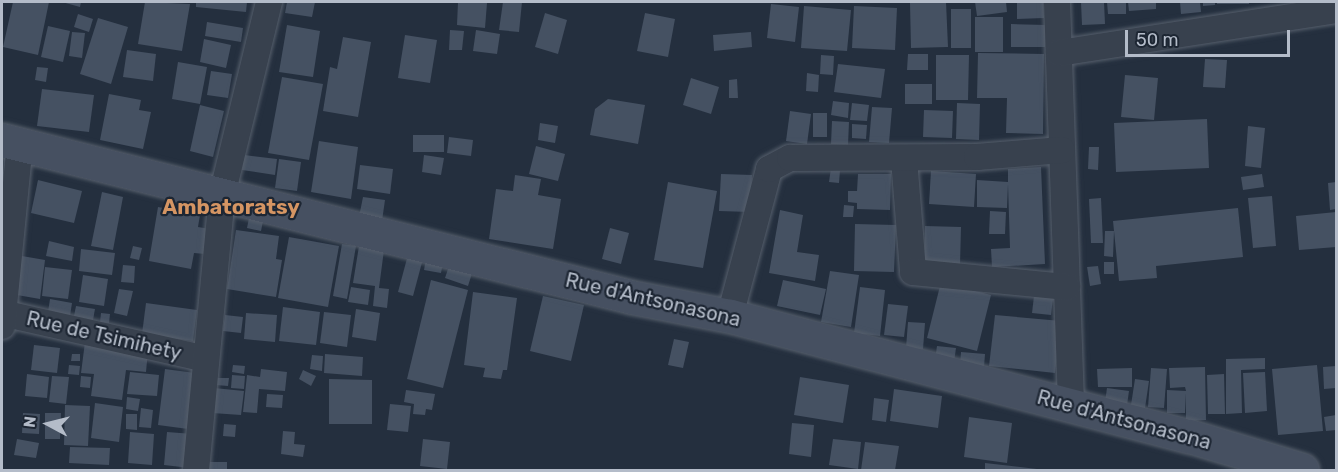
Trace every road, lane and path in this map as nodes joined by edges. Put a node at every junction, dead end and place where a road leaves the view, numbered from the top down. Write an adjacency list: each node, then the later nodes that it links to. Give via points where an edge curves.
1 (269, 2): 8 (street)
2 (1057, 2): 4 (street)
3 (1332, 7): 4 (street)
4 (1059, 53): 6 (street)
5 (11, 142): 8 (street, Rue d'Antsonasona); 11 (street)
6 (1062, 150): 7 (street); 9 (street)
7 (904, 159): 9 (street, via 913,272); 10 (street, via 790,158 768,169)
8 (222, 195): 10 (street, Rue d'Antsonasona, via 621,294); 12 (street)
9 (1067, 287): 13 (street)
10 (730, 316): 13 (street, Rue d'Antsonasona)
11 (2, 317): 12 (street, Rue de Tsimihety)
12 (206, 359): 14 (street)
13 (1071, 407): 15 (street, Rue d'Antsonasona, via 1189,436)
14 (196, 471)
15 (1302, 471)

